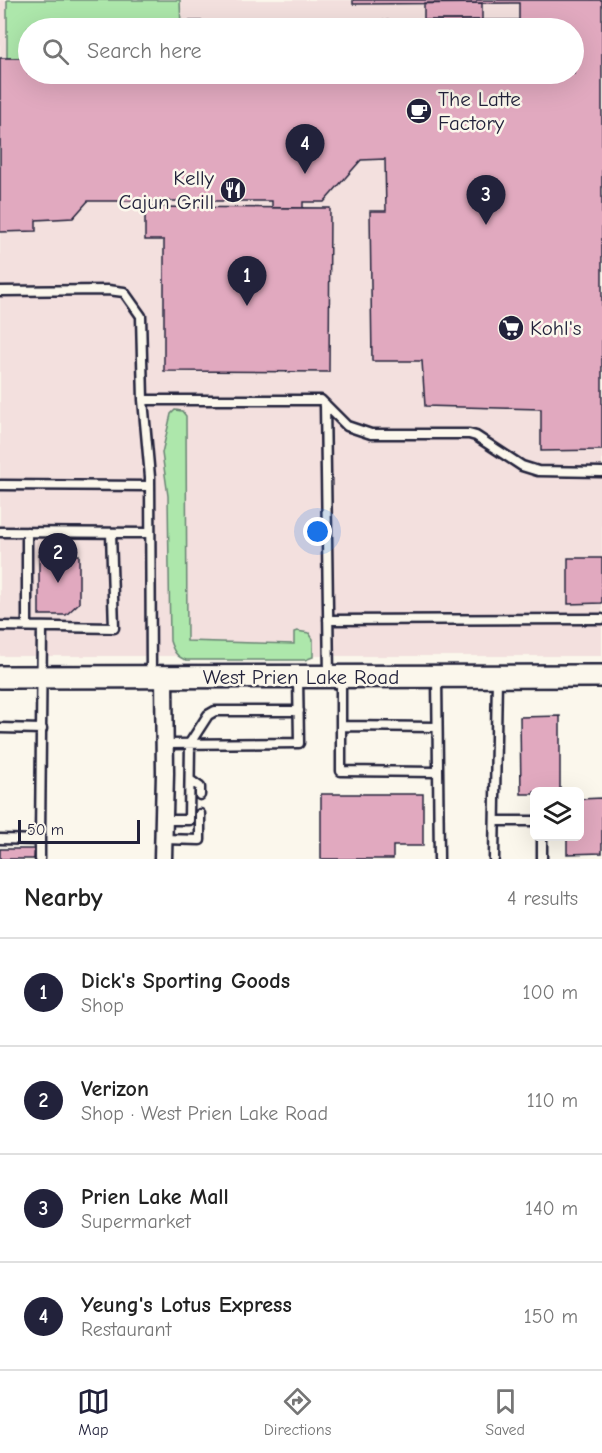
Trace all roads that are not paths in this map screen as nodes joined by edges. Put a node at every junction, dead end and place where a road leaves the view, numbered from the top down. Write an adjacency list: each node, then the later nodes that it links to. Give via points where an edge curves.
1 (0, 291): 2 (lane, via 124,292 141,316)
2 (143, 400): 3 (lane, via 321,400); 6 (lane)
3 (325, 404): 4 (lane, via 348,426 371,434 468,434 522,466 538,471); 12 (lane)
4 (602, 472)
5 (0, 485): 6 (lane)
6 (150, 486): 10 (lane)
7 (0, 532): 8 (lane)
8 (27, 532): 9 (lane); 14 (lane)
9 (111, 533): 10 (lane); 15 (lane, via 114,628)
10 (150, 533): 20 (lane)
11 (602, 619): 12 (lane)
12 (328, 620): 22 (lane)
13 (0, 626): 14 (lane)
14 (27, 626): 15 (lane)
15 (42, 627): 19 (lane)
16 (497, 676): 17 (street, West Prien Lake Road); 23 (street, West Prien Lake Road); 36 (lane)
17 (602, 676)
18 (0, 677): 19 (street, West Prien Lake Road)
19 (42, 677): 20 (street, West Prien Lake Road); 28 (lane)
20 (158, 677): 21 (street, West Prien Lake Road); 30 (street)
21 (298, 677): 22 (street, West Prien Lake Road); 24 (lane)
22 (335, 677): 23 (street, West Prien Lake Road); 25 (lane)
23 (437, 677): 26 (lane)
24 (299, 711): 29 (lane, via 215,711 208,715); 29 (lane, via 299,743)
25 (341, 726): 26 (lane); 31 (lane, via 341,771)
26 (437, 727): 31 (lane)
27 (0, 728): 28 (lane)
28 (42, 729): 40 (lane)
29 (190, 743): 30 (lane); 32 (lane)
30 (165, 744): 34 (street)
31 (438, 772): 44 (lane)
32 (190, 780): 33 (lane, via 200,787); 35 (lane)
33 (200, 795)
34 (164, 820): 35 (lane); 39 (street)
35 (189, 820): 39 (lane, via 200,817 200,840)
36 (495, 821): 37 (lane); 45 (lane)
37 (530, 821)
38 (0, 839): 40 (lane)
39 (163, 839): 43 (street)
40 (40, 840): 42 (lane)
41 (542, 841): 46 (lane)
42 (40, 859)
43 (163, 859)
44 (438, 859)
45 (494, 859)
46 (542, 859)

